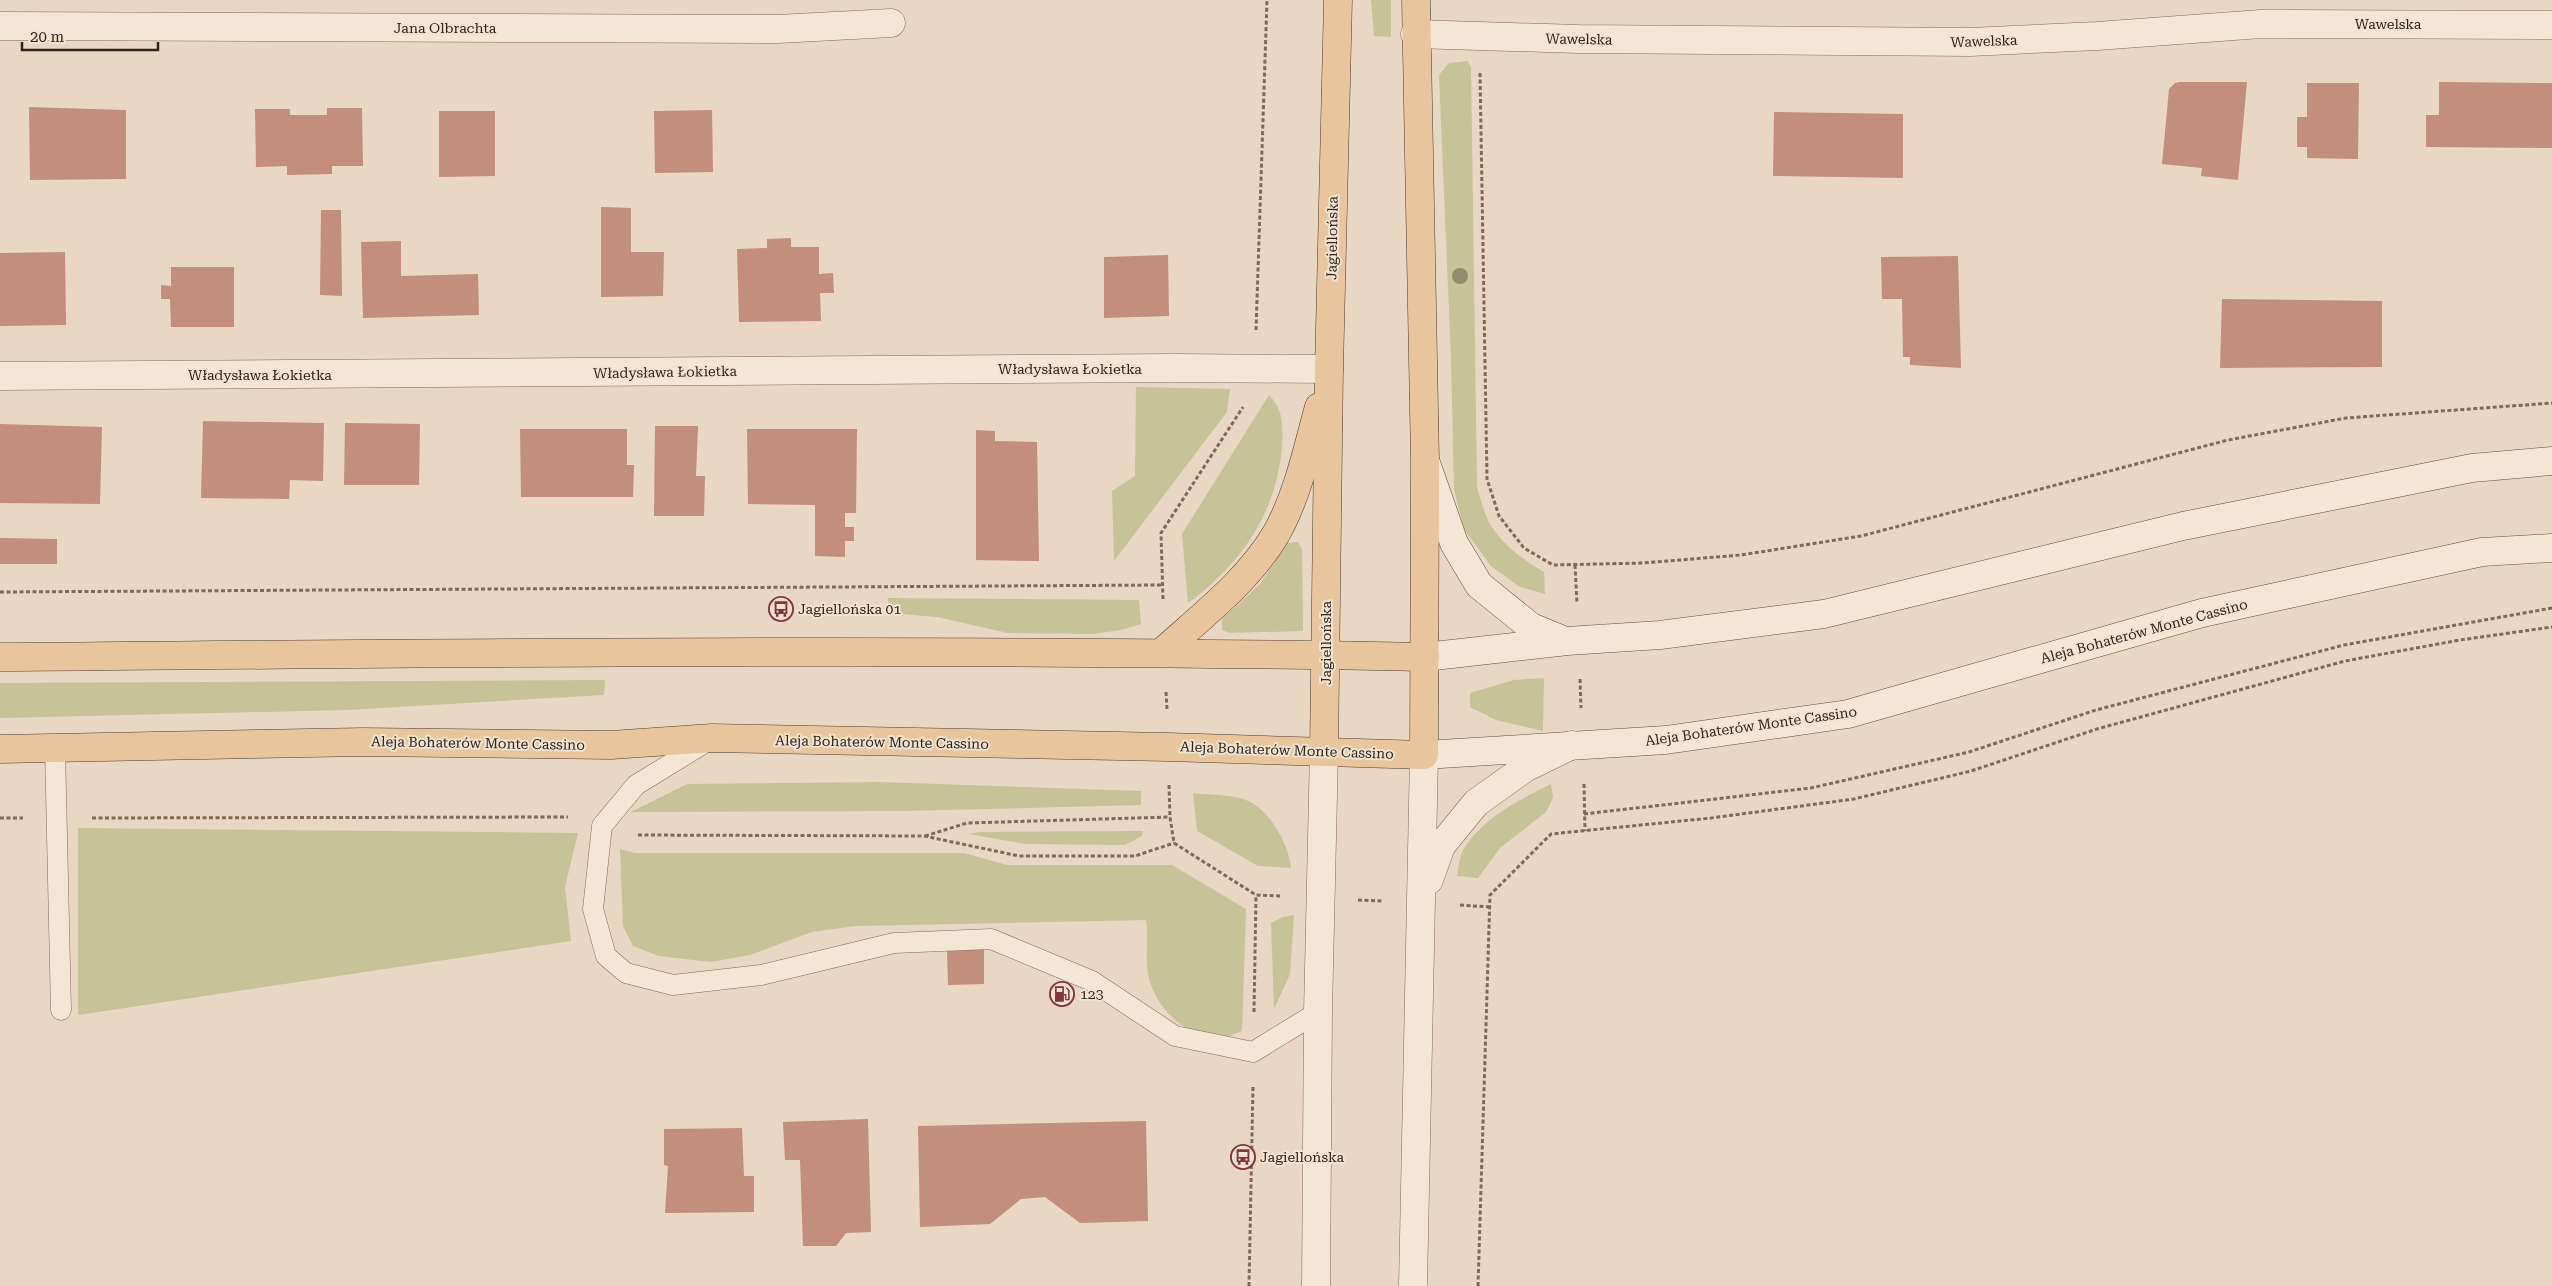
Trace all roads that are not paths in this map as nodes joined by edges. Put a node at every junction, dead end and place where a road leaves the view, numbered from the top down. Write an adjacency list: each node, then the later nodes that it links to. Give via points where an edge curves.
1 (1338, 0): 7 (main road, Jagiellońska)
2 (1416, 0): 6 (main road)
3 (891, 23): 5 (street, Jana Olbrachta, via 778,29)
4 (2552, 25): 6 (street, Wawelska, via 2261,24 1970,42 1578,39)
5 (0, 26)
6 (1415, 34): 9 (main road)
7 (1329, 369): 8 (street, Władysława Łokietka); 13 (main road, via 1299,480 1276,534 1221,600); 14 (main road, Jagiellońska)
8 (0, 376)
9 (1425, 461): 12 (street, via 1454,543 1479,585 1531,627); 16 (main road)
10 (2552, 461): 12 (street, via 2472,468 2183,526 1824,614 1660,635)
11 (2552, 548): 18 (street, Aleja Bohaterów Monte Cassino, via 2482,552 2202,613 1848,714 1666,740)
12 (1567, 641): 16 (street)
13 (1162, 652): 14 (main road); 15 (main road, via 780,651)
14 (1327, 656): 16 (main road); 21 (main road, Jagiellońska)
15 (0, 657)
16 (1425, 658): 22 (main road)
17 (712, 738): 19 (main road, Aleja Bohaterów Monte Cassino, via 611,744 363,742); 21 (main road, Aleja Bohaterów Monte Cassino); 25 (lane, via 636,785 602,826 593,909 606,956 626,973 673,985 762,974 894,943 990,939 1092,981 1175,1036 1253,1052)
18 (1572, 745): 22 (street, Aleja Bohaterów Monte Cassino); 23 (street, via 1525,768 1476,803 1442,846)
19 (55, 748): 20 (main road, Aleja Bohaterów Monte Cassino); 24 (lane)
20 (0, 749)
21 (1324, 751): 22 (main road, Aleja Bohaterów Monte Cassino); 25 (street, Jagiellońska)
22 (1424, 755): 23 (street)
23 (1421, 902): 27 (street)
24 (61, 1010)
25 (1318, 1012): 26 (street, Jagiellońska)
26 (1316, 1286)
27 (1413, 1286)

